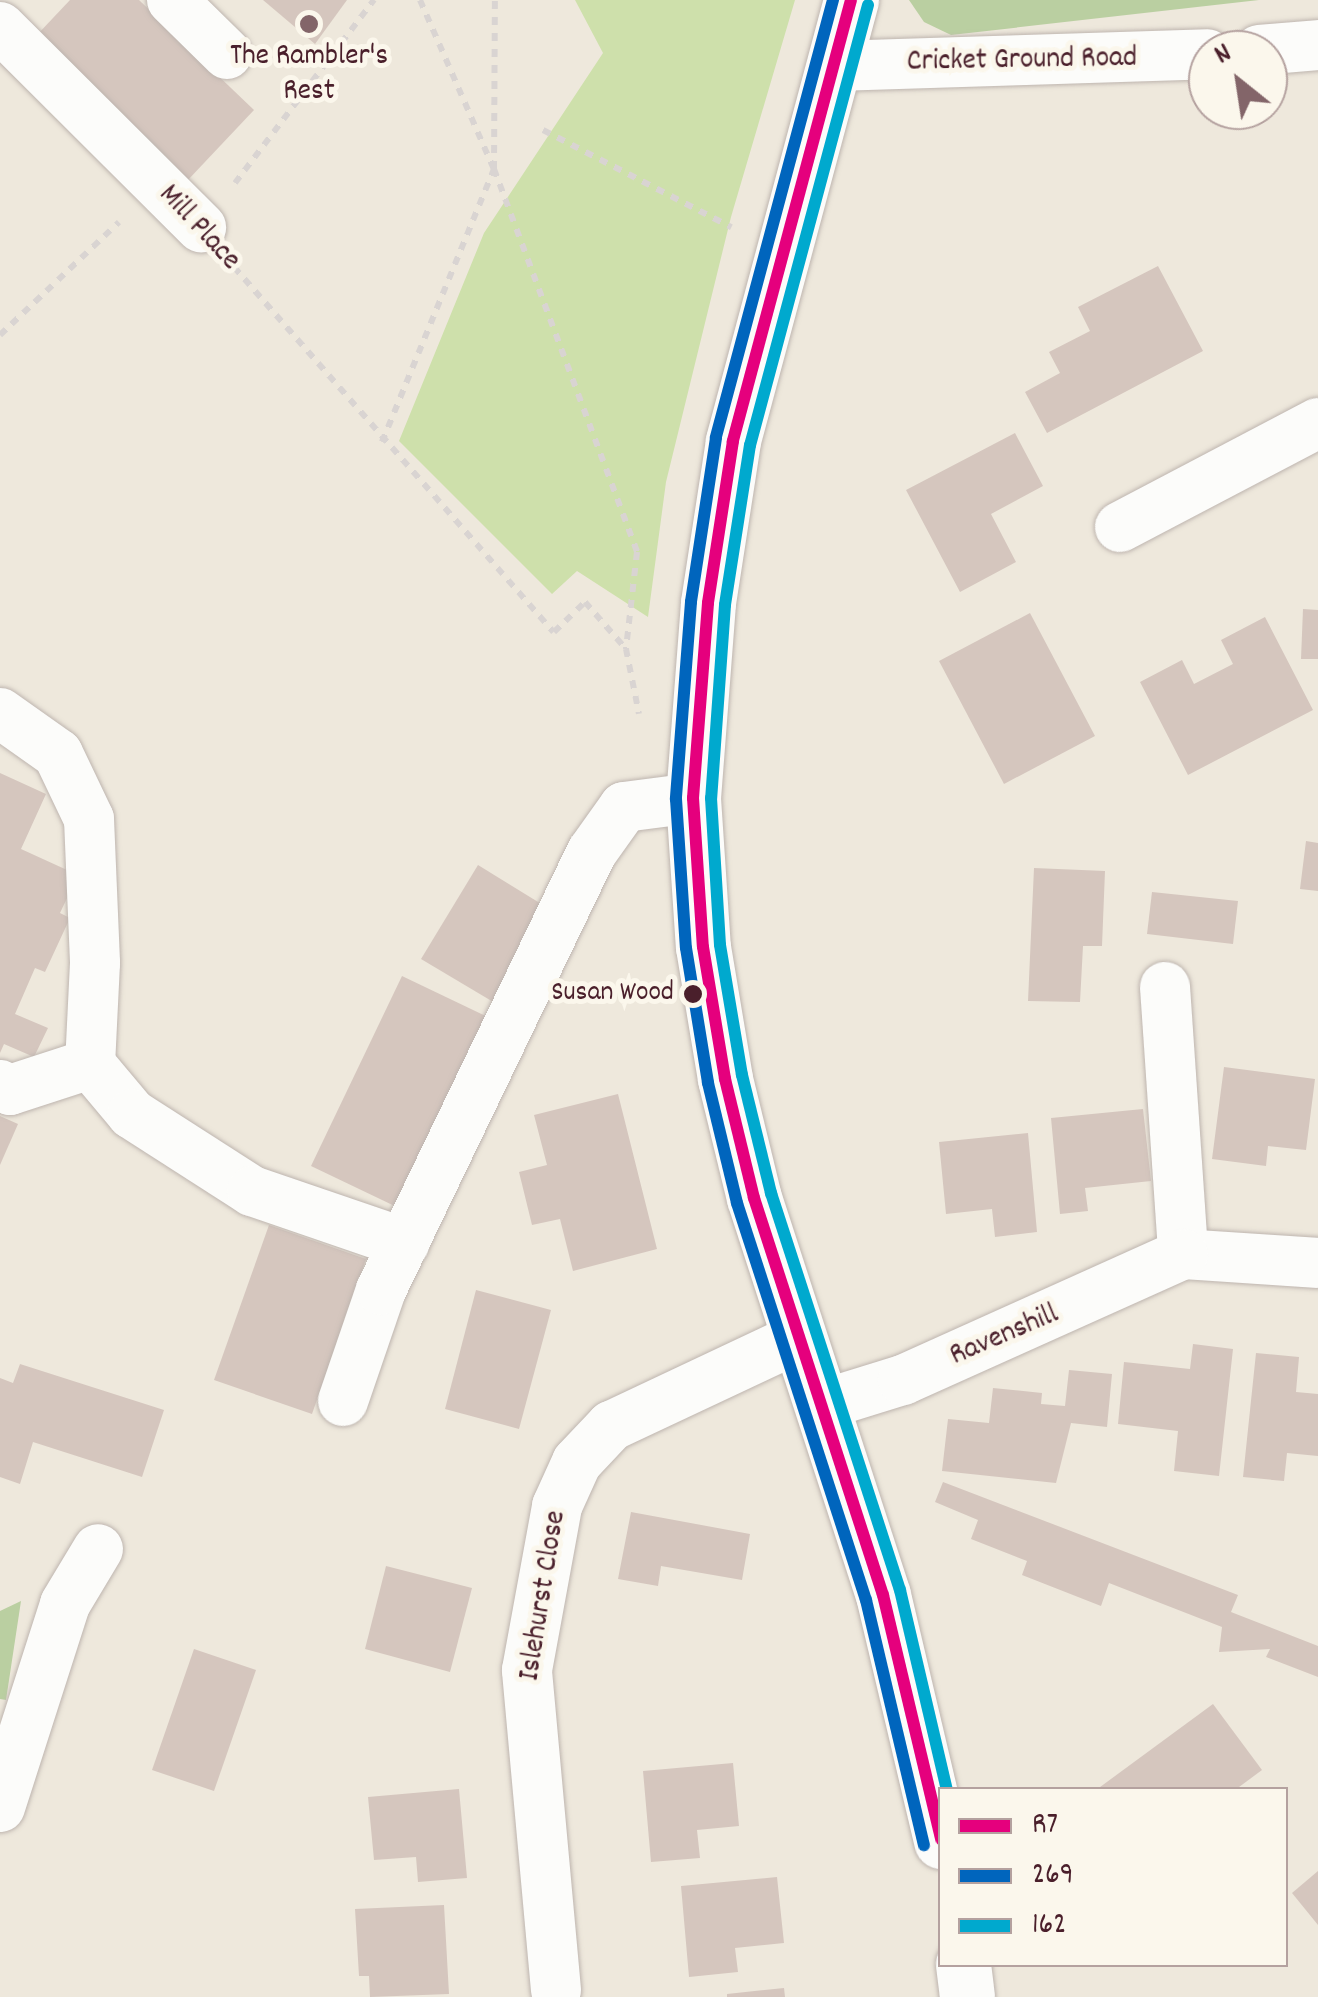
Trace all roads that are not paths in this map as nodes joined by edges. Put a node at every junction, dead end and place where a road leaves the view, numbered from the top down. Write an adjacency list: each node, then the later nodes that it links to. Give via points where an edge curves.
1 (172, 0): 6 (street)
2 (851, 0): 8 (main road)
3 (0, 28): 9 (street, Mill Place)
4 (1318, 45): 5 (street)
5 (1288, 48)
6 (227, 54)
7 (1188, 55): 8 (street, Cricket Ground Road)
8 (835, 66): 13 (main road, via 780,253 728,477 708,603)
9 (201, 227)
10 (1318, 423): 11 (street)
11 (1120, 527)
12 (0, 713): 15 (street, via 58,754 89,818 95,963)
13 (694, 798): 17 (street, via 624,808 592,852); 20 (main road, via 704,947 725,1078)
14 (1165, 987): 18 (street)
15 (90, 1064): 16 (street, via 10,1090); 17 (street, via 132,1114 252,1191)
16 (0, 1085)
17 (404, 1243): 21 (street)
18 (1183, 1254): 19 (street, Ravenshill); 22 (street, Ravenshill, via 903,1380)
19 (1318, 1263)
20 (798, 1338): 22 (main road); 27 (street, Islehurst Close, via 611,1426 577,1462 557,1506 528,1670)
21 (343, 1401)
22 (822, 1405): 25 (main road, via 883,1595)
23 (98, 1549): 24 (street, via 65,1604)
24 (0, 1807)
25 (938, 1832)
26 (962, 1967): 28 (main road)
27 (556, 1990)
28 (967, 1997)

